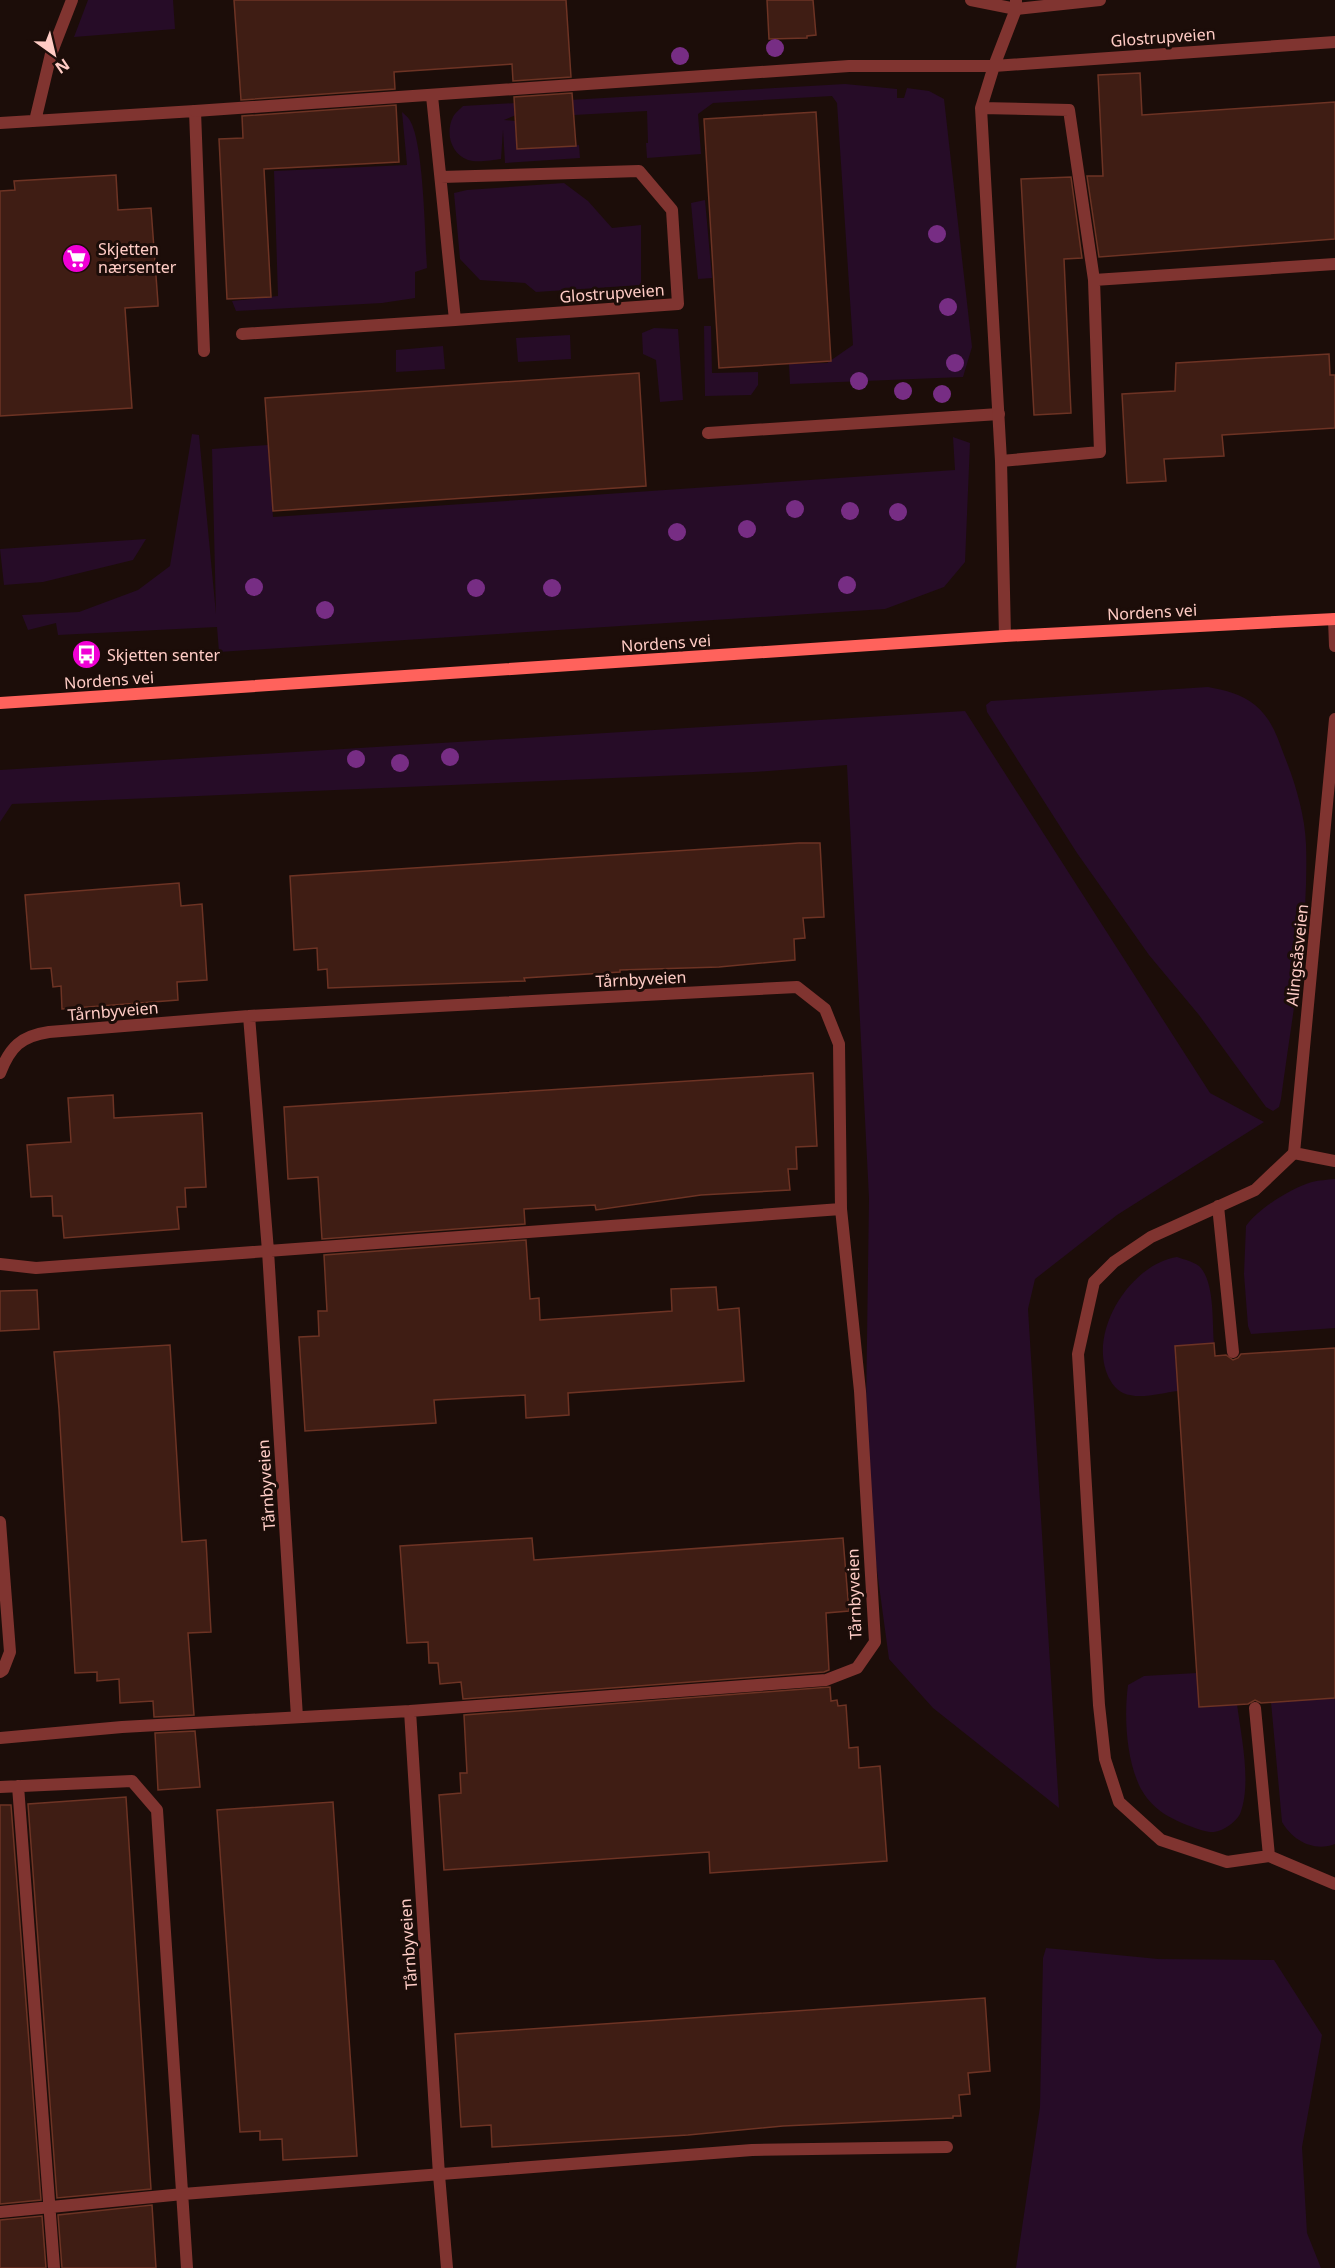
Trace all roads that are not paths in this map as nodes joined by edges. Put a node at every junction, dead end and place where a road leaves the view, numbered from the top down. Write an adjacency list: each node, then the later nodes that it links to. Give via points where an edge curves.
1 (72, 0): 10 (street, via 51,54)
2 (971, 0): 4 (street)
3 (1100, 0): 4 (street)
4 (1016, 4): 6 (street)
5 (1335, 42): 6 (street, Glostrupveien)
6 (994, 66): 7 (street, Glostrupveien, via 849,66); 8 (street)
7 (432, 96): 9 (street, Glostrupveien); 12 (street)
8 (981, 108): 14 (street, via 1069,110); 18 (street)
9 (195, 111): 10 (street, Glostrupveien); 17 (street)
10 (35, 121): 11 (street, Glostrupveien)
11 (0, 123)
12 (441, 177): 15 (street); 15 (street, Glostrupveien, via 639,171 672,210 678,304)
13 (1335, 264): 14 (street)
14 (1094, 280): 20 (street, via 1100,452)
15 (455, 320): 16 (street, Glostrupveien)
16 (242, 334)
17 (204, 351)
18 (999, 414): 19 (street); 20 (street)
19 (708, 433)
20 (1002, 460): 22 (street)
21 (1334, 619): 22 (street, Nordens vei); 23 (street)
22 (1005, 636): 24 (street, Nordens vei)
23 (1335, 646)
24 (0, 703)
25 (1335, 719): 28 (street, Alingsåsveien)
26 (249, 1016): 27 (street, Tårnbyveien, via 32,1035 12,1050); 31 (street, Tårnbyveien, via 797,987 825,1009 839,1044); 32 (street, Tårnbyveien)
27 (0, 1073)
28 (1294, 1153): 29 (street); 30 (street, via 1255,1190)
29 (1335, 1161)
30 (1218, 1206): 34 (street); 43 (street, via 1151,1237 1114,1262 1094,1282 1078,1354 1099,1705 1105,1759 1119,1802 1161,1840 1227,1862)
31 (841, 1209): 32 (street); 38 (street, Tårnbyveien, via 860,1391 875,1642 857,1668 826,1680)
32 (268, 1251): 33 (street, via 36,1268); 39 (street, Tårnbyveien)
33 (0, 1264)
34 (1233, 1352)
35 (0, 1522): 36 (street, via 10,1652)
36 (0, 1672)
37 (1255, 1708): 43 (street)
38 (410, 1711): 39 (street, Tårnbyveien); 46 (street, Tårnbyveien)
39 (297, 1717): 40 (street, Tårnbyveien)
40 (0, 1738)
41 (18, 1786): 42 (street); 47 (street, via 132,1781 157,1810); 48 (street)
42 (0, 1787)
43 (1269, 1856): 44 (street)
44 (1335, 1884)
45 (947, 2147): 46 (street, via 753,2150)
46 (439, 2175): 47 (street); 52 (street, Tårnbyveien)
47 (183, 2194): 48 (street); 51 (street)
48 (50, 2208): 49 (street); 50 (street)
49 (0, 2212)
50 (54, 2268)
51 (186, 2268)
52 (447, 2268)

